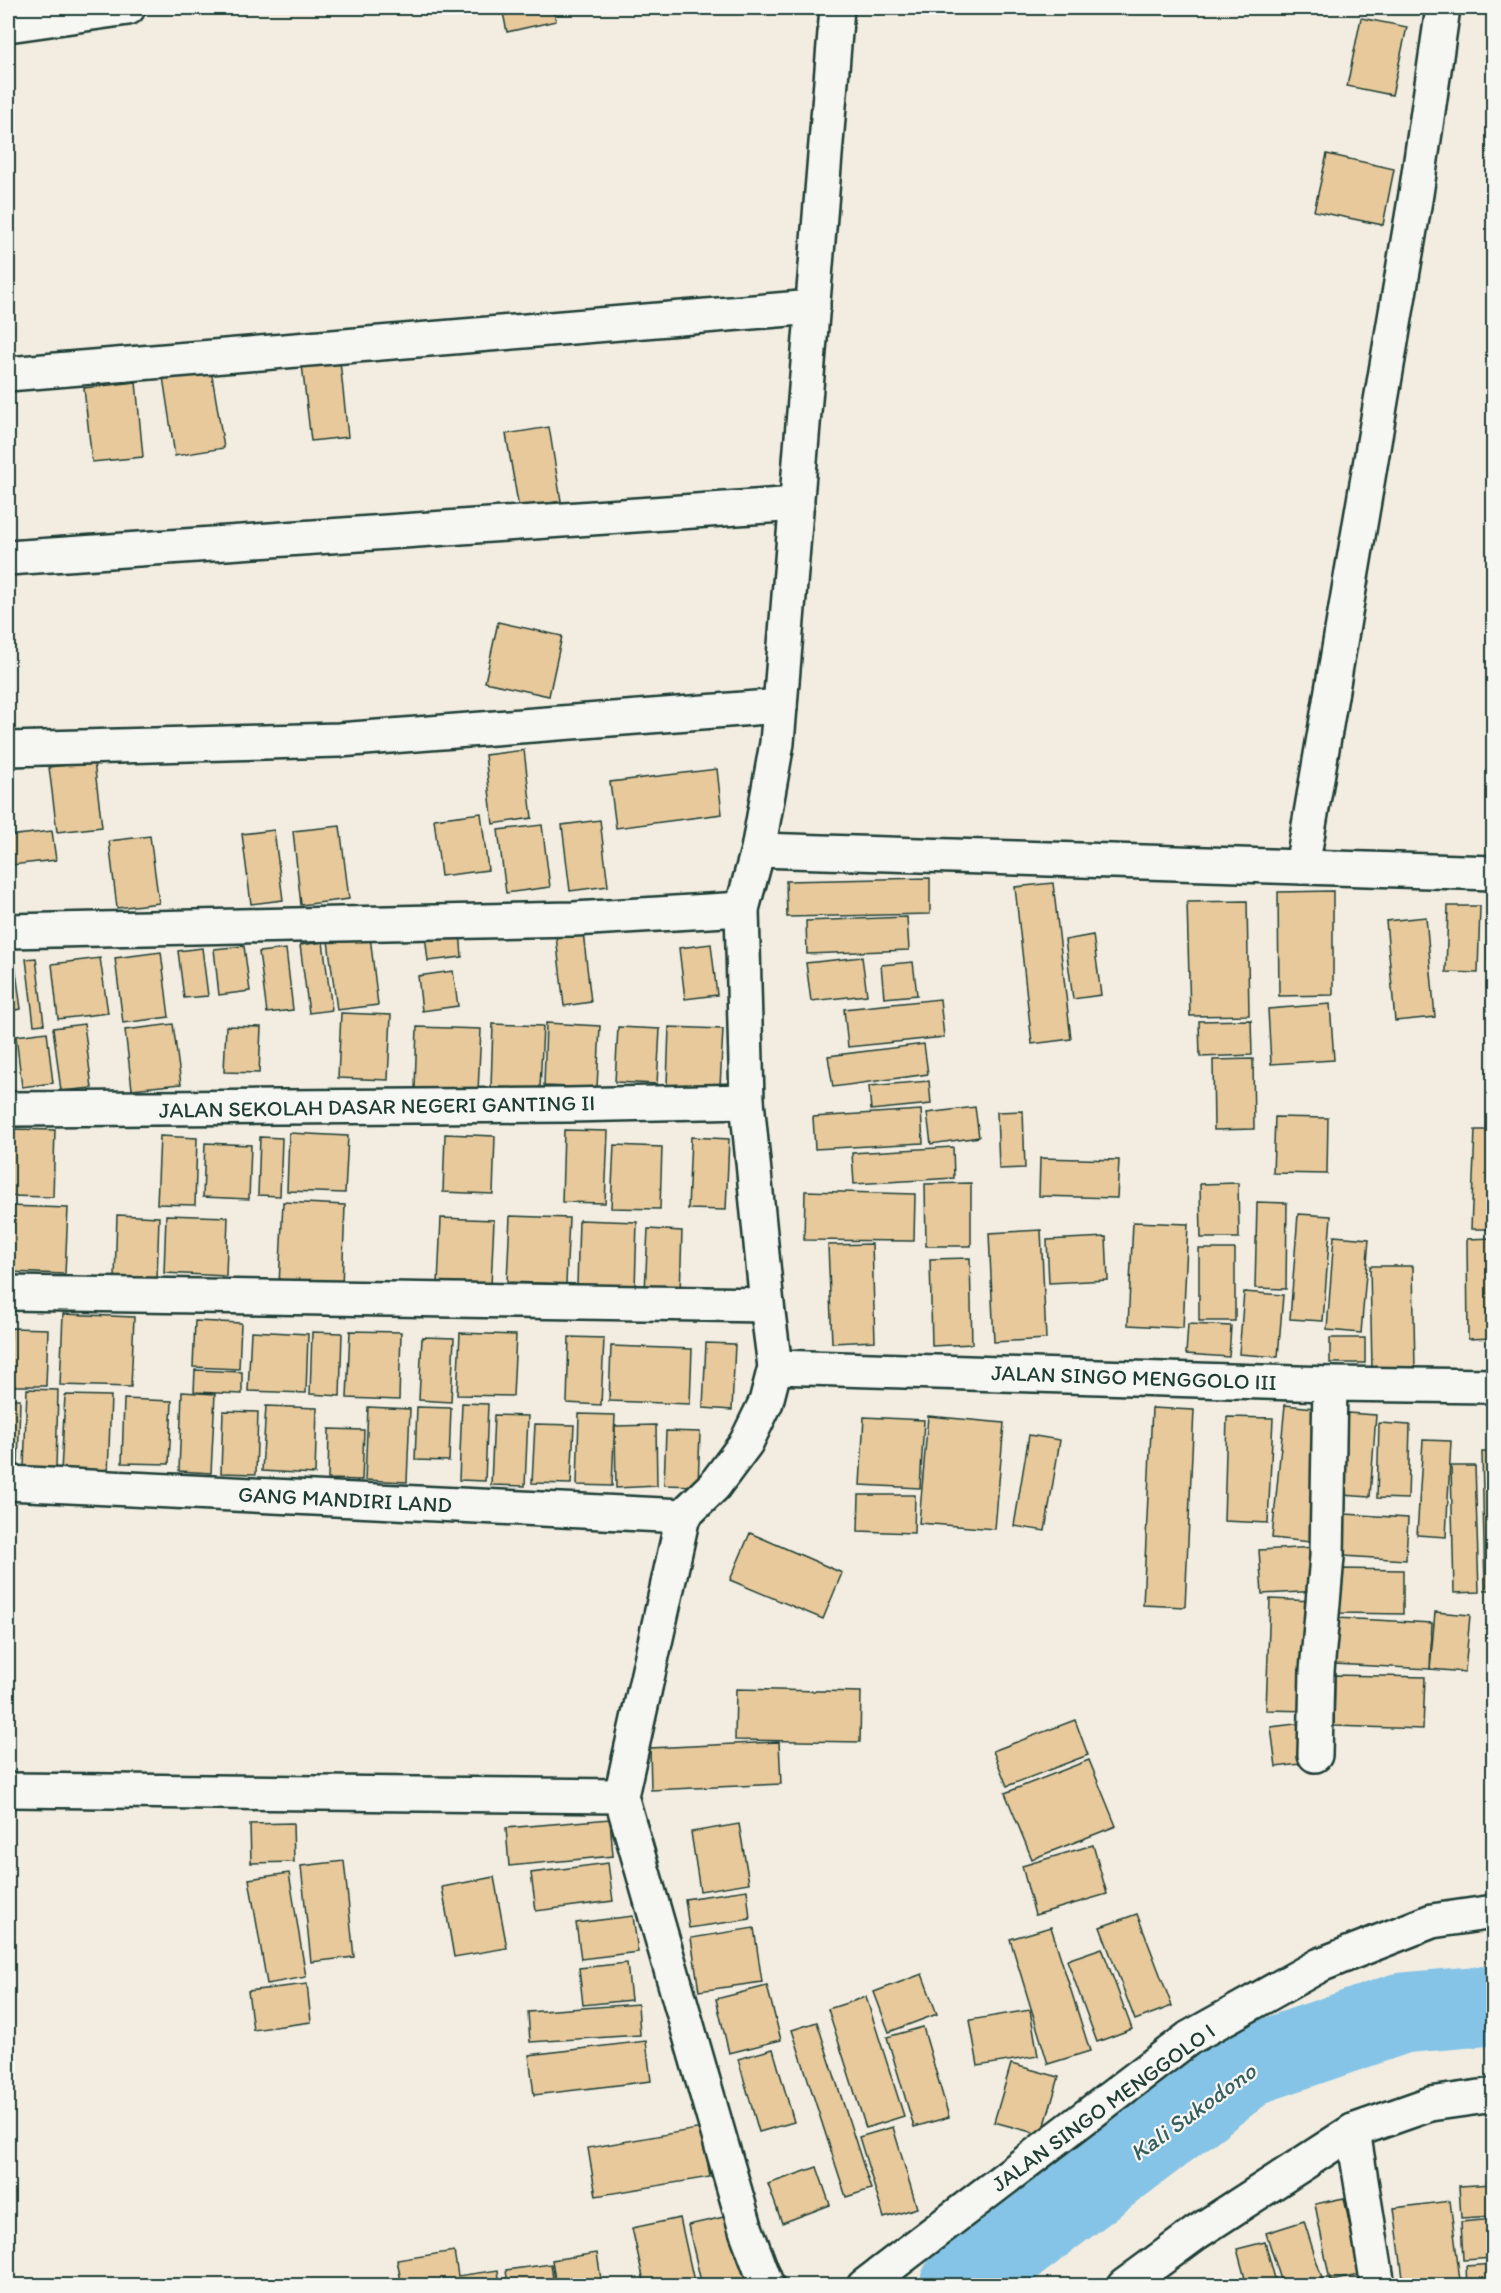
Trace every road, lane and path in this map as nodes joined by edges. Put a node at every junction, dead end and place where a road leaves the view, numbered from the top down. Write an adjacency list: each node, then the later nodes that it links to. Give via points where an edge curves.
1 (128, 8): 4 (street)
2 (837, 8): 5 (street)
3 (1443, 8): 12 (street, via 1416,194)
4 (8, 25)
5 (813, 308): 6 (street); 7 (street)
6 (8, 374)
7 (797, 504): 8 (street); 9 (street)
8 (8, 558)
9 (780, 706): 10 (street, via 339,740); 11 (street)
10 (8, 749)
11 (758, 850): 12 (street); 14 (street)
12 (1302, 867): 13 (street)
13 (1494, 873)
14 (742, 909): 15 (street, via 574,919); 16 (street)
15 (8, 931)
16 (747, 1101): 17 (street, JALAN SEKOLAH DASAR NEGERI GANTING II); 19 (street)
17 (8, 1109)
18 (8, 1293): 19 (street)
19 (767, 1305): 20 (street)
20 (775, 1367): 21 (street, JALAN SINGO MENGGOLO III); 24 (street, via 766,1402 746,1443 714,1486)
21 (1330, 1384): 22 (street, JALAN SINGO MENGGOLO III); 25 (street)
22 (1494, 1386)
23 (8, 1483): 24 (street, GANG MANDIRI LAND)
24 (683, 1516): 27 (street)
25 (1315, 1755)
26 (8, 1790): 27 (street)
27 (621, 1796): 31 (street, via 746,2230)
28 (1494, 1912): 32 (street, JALAN SINGO MENGGOLO I, via 1432,1921 1320,1965 1189,2038)
29 (1494, 2095): 30 (street, via 1430,2104)
30 (1353, 2131): 33 (street, via 1196,2233); 34 (street)
31 (767, 2286)
32 (864, 2286)
33 (1124, 2286)
34 (1378, 2286)

